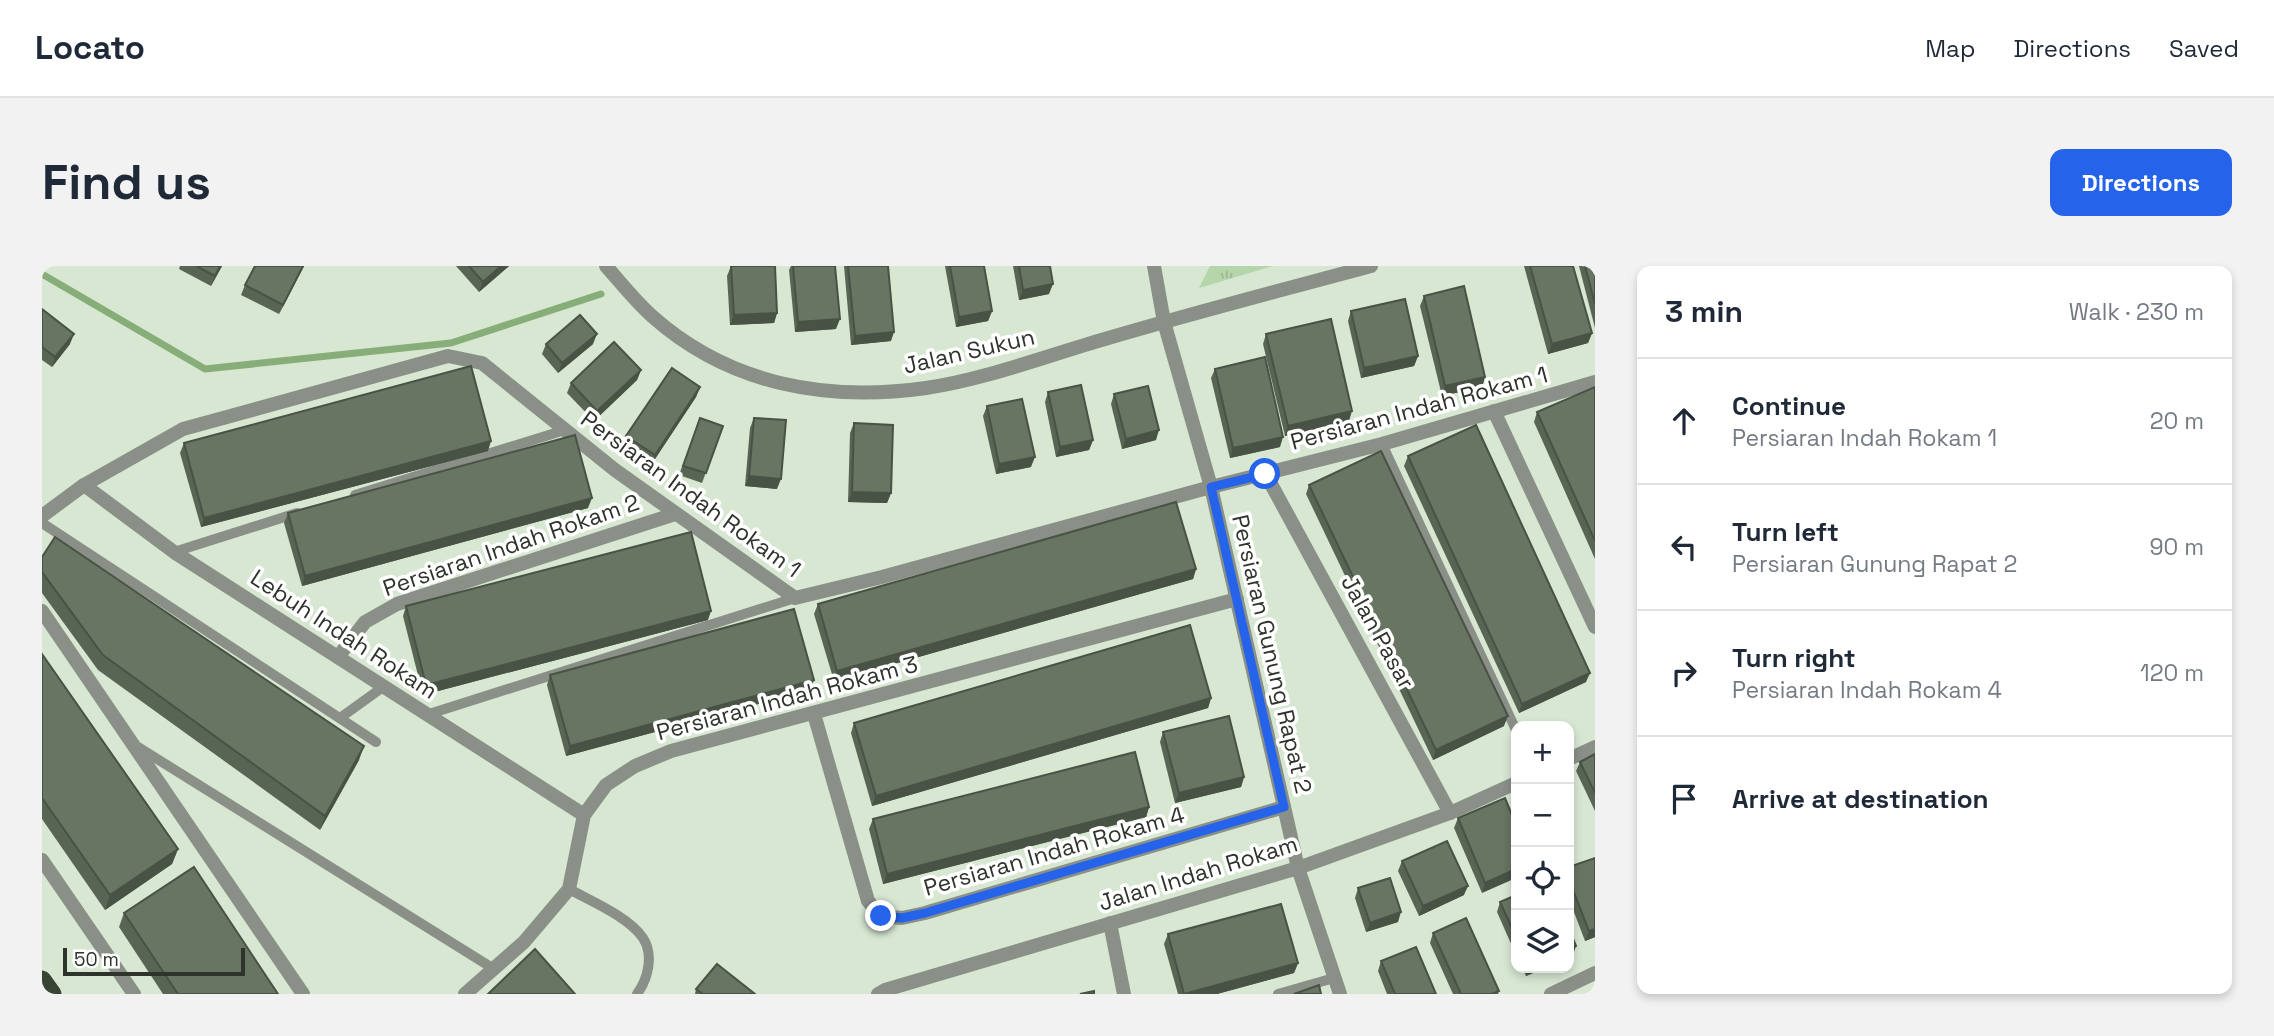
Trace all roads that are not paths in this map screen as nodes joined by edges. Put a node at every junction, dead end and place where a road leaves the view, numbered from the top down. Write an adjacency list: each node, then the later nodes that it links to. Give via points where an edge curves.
1 (606, 266): 4 (street, Jalan Sukun, via 653,316 702,353 752,375 811,390 870,394 928,388)
2 (1154, 266): 4 (street, Persiaran Gunung Rapat 2)
3 (1371, 266): 4 (street, Jalan Sukun)
4 (1164, 322): 11 (street, Persiaran Gunung Rapat 2)
5 (1595, 382): 6 (street, Persiaran Indah Rokam 1)
6 (1494, 411): 8 (street, Persiaran Indah Rokam 1); 21 (street)
7 (565, 430): 10 (street, Persiaran Indah Rokam 1, via 482,363 448,356 183,429); 12 (lane); 14 (street, Persiaran Indah Rokam 1)
8 (1382, 444): 9 (street, Persiaran Indah Rokam 1); 27 (lane)
9 (1265, 474): 11 (street, Persiaran Indah Rokam 1); 34 (street, Jalan Pasar)
10 (84, 485): 15 (street, Persiaran Indah Rokam 1); 17 (street, Lebuh Indah Rokam)
11 (1211, 487): 18 (street, Persiaran Indah Rokam 1); 19 (street, Persiaran Gunung Rapat 2)
12 (344, 499)
13 (304, 511): 17 (lane)
14 (675, 514): 18 (street, Persiaran Indah Rokam 1); 22 (street, Persiaran Indah Rokam 2, via 397,604 365,622)
15 (42, 516)
16 (42, 523): 26 (lane)
17 (174, 552): 22 (street, Lebuh Indah Rokam)
18 (795, 598): 25 (lane)
19 (1237, 599): 24 (street, Persiaran Indah Rokam 3); 33 (street, Persiaran Gunung Rapat 2)
20 (42, 611): 29 (street)
21 (1595, 627)
22 (338, 657): 23 (street, Lebuh Indah Rokam)
23 (383, 687): 25 (street, Lebuh Indah Rokam); 26 (lane)
24 (814, 714): 33 (street, Persiaran Indah Rokam 4, via 868,901 881,916 925,913); 35 (street, Persiaran Indah Rokam 3, via 671,751 635,766 606,785)
25 (426, 715): 35 (street, Lebuh Indah Rokam)
26 (340, 718): 28 (lane)
27 (1512, 721)
28 (376, 742)
29 (132, 743): 40 (lane); 47 (street)
30 (1595, 747): 31 (street)
31 (1574, 757)
32 (1514, 784): 34 (street, Jalan Indah Rokam)
33 (1284, 807): 37 (street, Persiaran Gunung Rapat 2)
34 (1450, 813): 37 (street, Jalan Indah Rokam)
35 (584, 815): 38 (street, Persiaran Indah Rokam 3)
36 (42, 860): 46 (street)
37 (1298, 869): 39 (street, Jalan Indah Rokam); 42 (street, Persiaran Gunung Rapat 2)
38 (569, 889): 40 (street, Persiaran Indah Rokam 3); 49 (lane, via 627,922 644,939 649,960 645,982)
39 (1111, 923): 44 (street, Jalan Indah Rokam); 50 (street)
40 (494, 969): 48 (street, Persiaran Indah Rokam 3)
41 (1595, 974): 53 (street)
42 (1334, 978): 51 (lane); 52 (street, Persiaran Gunung Rapat 2)
43 (42, 980): 45 (highway)
44 (882, 992)
45 (52, 994)
46 (134, 994)
47 (303, 994)
48 (465, 994)
49 (637, 994)
50 (1124, 994)
51 (1278, 994)
52 (1340, 994)
53 (1551, 994)

